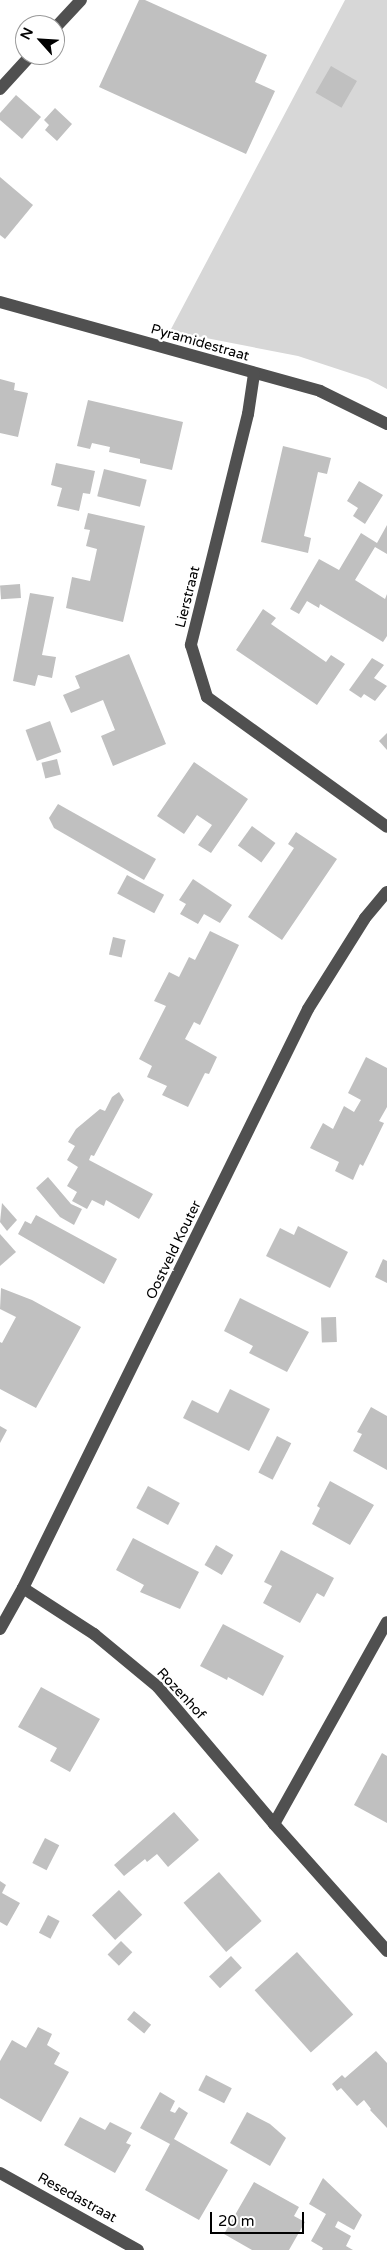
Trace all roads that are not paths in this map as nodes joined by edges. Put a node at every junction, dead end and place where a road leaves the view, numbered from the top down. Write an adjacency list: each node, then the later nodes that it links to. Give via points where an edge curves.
1 (81, 0): 2 (street)
2 (65, 17)
3 (22, 65): 4 (street)
4 (0, 89)
5 (0, 302): 6 (street, Pyramidestraat)
6 (254, 374): 7 (street, Pyramidestraat, via 320,391); 8 (street, Lierstraat, via 248,414 191,645 207,698)
7 (387, 424)
8 (387, 827)
9 (387, 892): 10 (street, Oostveld Kouter, via 365,918 308,1010)
10 (23, 1588): 12 (street, Oostveld Kouter); 13 (street, Rozenhof, via 94,1634 158,1687)
11 (387, 1622): 13 (street)
12 (0, 1629)
13 (274, 1824): 14 (street, Rozenhof)
14 (387, 1950)
15 (0, 2173): 16 (street, Resedastraat)
16 (138, 2250)

